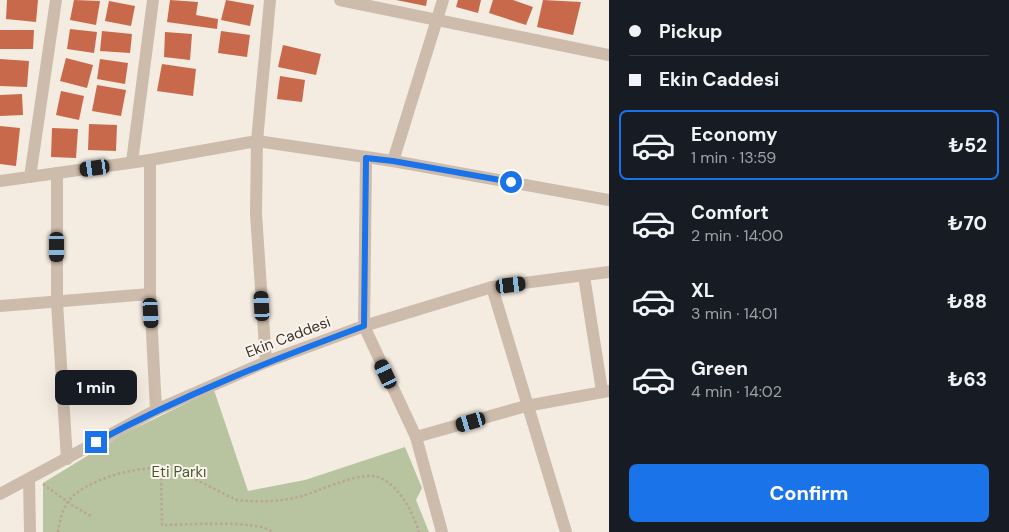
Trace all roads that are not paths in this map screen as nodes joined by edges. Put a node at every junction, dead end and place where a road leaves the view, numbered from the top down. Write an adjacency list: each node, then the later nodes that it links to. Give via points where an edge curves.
1 (56, 0): 14 (street)
2 (153, 0): 12 (street)
3 (270, 0): 8 (street)
4 (340, 0): 6 (street)
5 (443, 0): 6 (street)
6 (438, 18): 7 (street); 11 (street)
7 (609, 55)
8 (256, 141): 9 (street); 10 (street); 24 (street, via 256,214)
9 (366, 158): 11 (street); 23 (street)
10 (150, 160): 12 (street); 20 (street)
11 (393, 161): 16 (street)
12 (132, 162): 13 (street)
13 (58, 173): 14 (street); 21 (street)
14 (30, 177): 15 (street)
15 (0, 181)
16 (609, 200)
17 (609, 272): 18 (street, Ekin Caddesi)
18 (584, 276): 19 (street, Ekin Caddesi); 25 (street)
19 (492, 287): 23 (street, Ekin Caddesi); 26 (street)
20 (150, 294): 21 (street); 27 (street)
21 (57, 303): 22 (street); 29 (street)
22 (0, 306)
23 (364, 326): 24 (street, Ekin Caddesi); 28 (street)
24 (266, 362): 27 (street, Ekin Caddesi)
25 (605, 391): 26 (street)
26 (526, 406): 28 (street); 34 (street)
27 (156, 410): 29 (street, Ekin Caddesi)
28 (416, 438): 33 (street)
29 (67, 458): 30 (street, Ekin Caddesi)
30 (31, 478): 31 (street, Ekin Caddesi); 32 (street)
31 (0, 494)
32 (30, 532)
33 (442, 532)
34 (566, 532)

